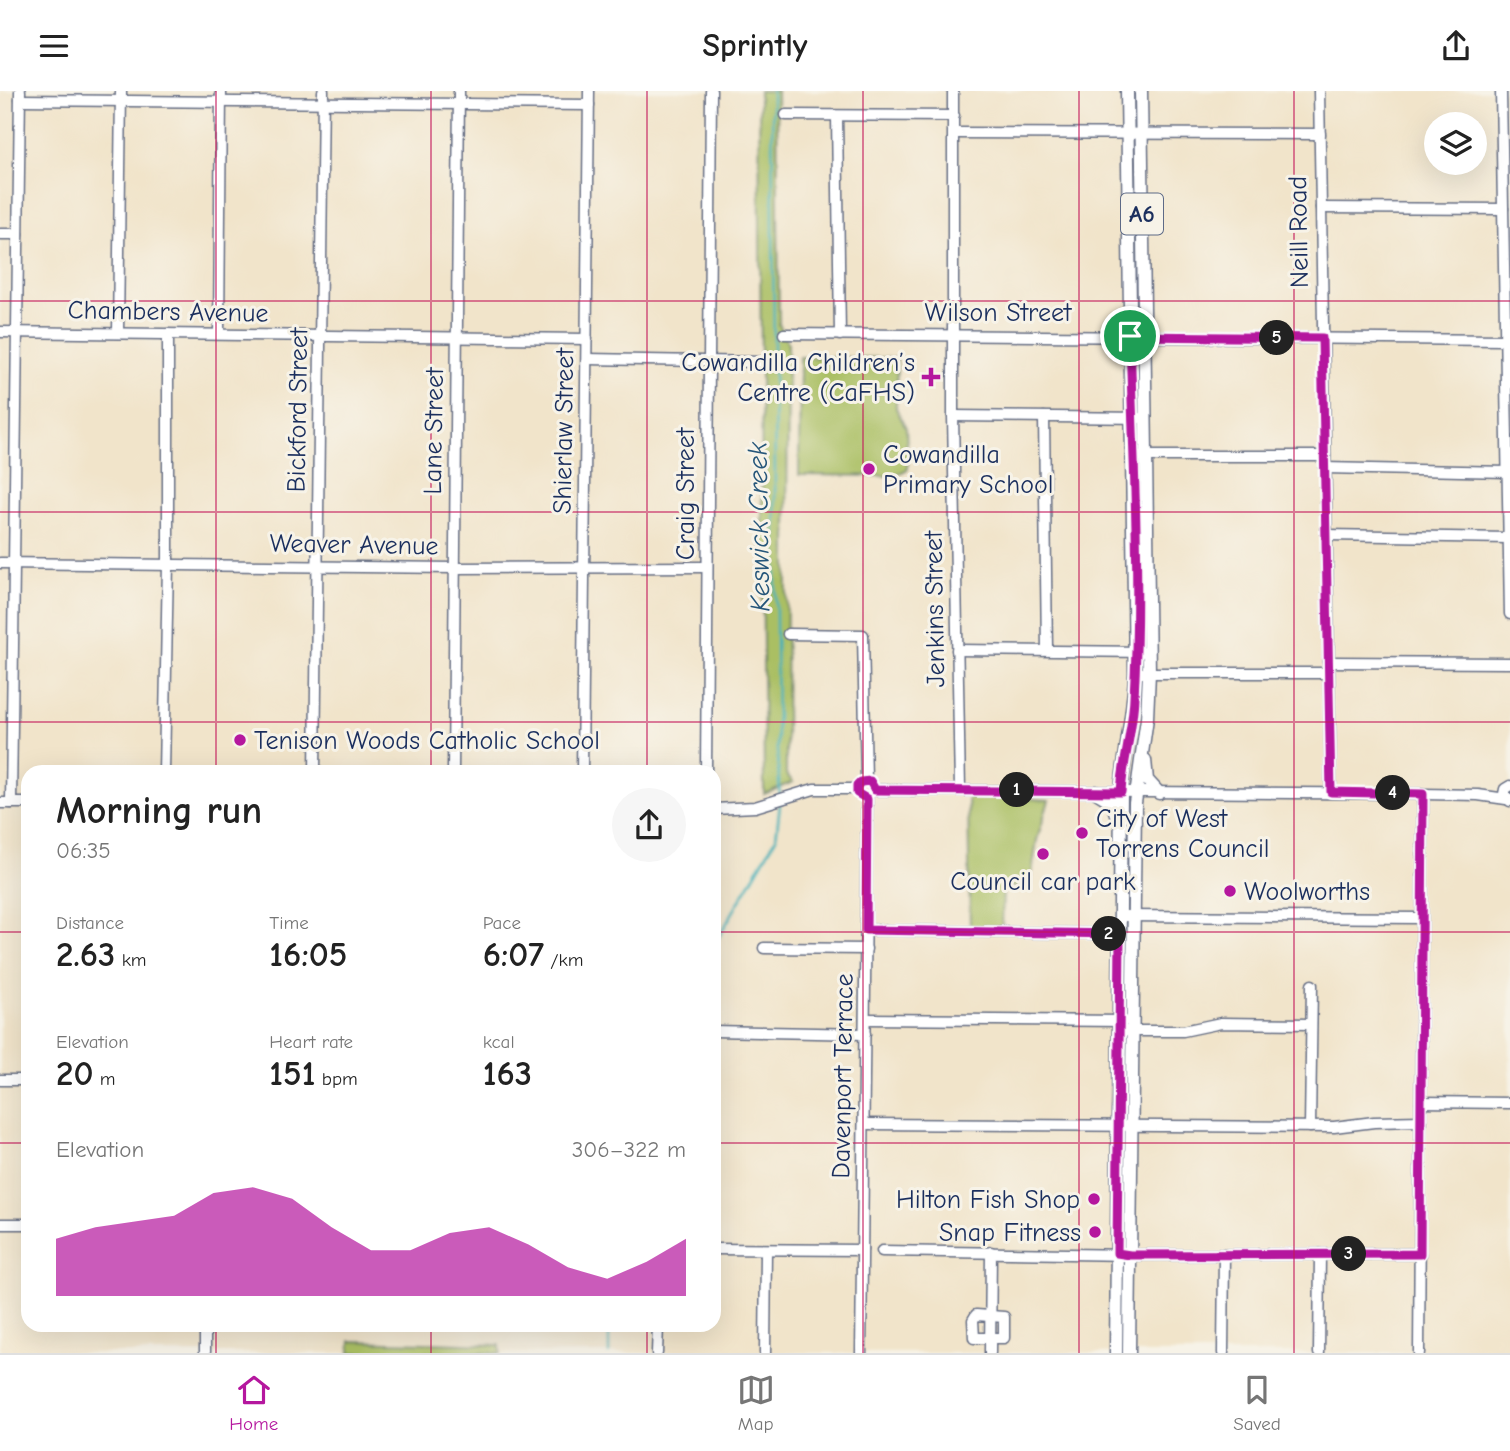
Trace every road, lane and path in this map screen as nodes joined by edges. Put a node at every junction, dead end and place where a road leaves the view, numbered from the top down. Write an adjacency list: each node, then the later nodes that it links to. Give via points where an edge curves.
1 (459, 91): 13 (street, Lane Street)
2 (589, 91): 14 (street, Shierlaw Street)
3 (711, 91): 42 (street, Craig Street)
4 (954, 91): 17 (street, Jenkins Street)
5 (1128, 91): 18 (main road, A6)
6 (1141, 91): 18 (main road, A6)
7 (1319, 91): 20 (street, Neill Road)
8 (1501, 91): 22 (street)
9 (20, 96): 10 (street); 24 (street)
10 (121, 96): 11 (street); 28 (street)
11 (220, 97): 12 (street); 30 (street)
12 (323, 97): 13 (street); 32 (street, Bickford Street)
13 (459, 104): 14 (street); 37 (street, Lane Street)
14 (589, 105): 39 (street, Shierlaw Street)
15 (786, 115): 16 (street)
16 (837, 115): 17 (street); 33 (street)
17 (954, 116): 19 (street, Jenkins Street)
18 (1135, 132): 19 (street); 20 (street); 35 (main road, A6); 36 (main road, A6)
19 (954, 133): 34 (street, Jenkins Street)
20 (1320, 134): 21 (street, Neill Road)
21 (1321, 208): 22 (street); 38 (street, Neill Road)
22 (1503, 209): 25 (street)
23 (0, 235): 24 (street)
24 (18, 235): 27 (street)
25 (1507, 263): 40 (street)
26 (0, 332): 27 (street, Chambers Avenue)
27 (18, 333): 28 (street, Chambers Avenue); 54 (street)
28 (118, 333): 29 (street, Chambers Avenue)
29 (168, 334): 30 (street, Chambers Avenue); 55 (street)
30 (219, 334): 32 (street, Chambers Avenue)
31 (784, 334): 33 (street, Wilson Street)
32 (321, 335): 37 (street, Chambers Avenue); 56 (street, Bickford Street)
33 (839, 335): 34 (street, Wilson Street)
34 (954, 335): 35 (street, Wilson Street); 44 (street, Jenkins Street)
35 (1130, 336): 36 (street, Wilson Street); 46 (main road, A6)
36 (1144, 336): 38 (street, Wilson Street); 46 (main road, A6)
37 (456, 337): 39 (street, Chambers Avenue); 60 (street, Lane Street)
38 (1322, 338): 40 (street, Wilson Street); 48 (street, Neill Road)
39 (587, 339): 41 (street, Shierlaw Street)
40 (1506, 340): 50 (street)
41 (587, 359): 42 (street); 57 (street, Shierlaw Street)
42 (709, 361): 43 (street); 58 (street, Craig Street)
43 (761, 362)
44 (953, 416): 45 (street); 63 (street, Jenkins Street)
45 (1044, 417): 46 (street); 64 (street)
46 (1139, 418): 47 (main road, A6)
47 (1139, 456): 48 (street); 65 (main road, A6)
48 (1325, 456): 49 (street, Neill Road)
49 (1325, 468): 50 (street); 51 (street, Neill Road)
50 (1507, 473): 52 (street)
51 (1327, 535): 52 (street); 67 (street, Neill Road)
52 (1508, 538): 59 (street)
53 (0, 563): 54 (street, Weaver Avenue)
54 (13, 563): 55 (street, Weaver Avenue); 88 (street)
55 (168, 563): 56 (street, Weaver Avenue); 71 (street)
56 (318, 566): 60 (street, Weaver Avenue); 72 (street, Bickford Street)
57 (583, 567): 58 (street, Weaver Avenue); 60 (street, Weaver Avenue); 74 (street, Shierlaw Street)
58 (707, 567): 75 (street, Craig Street)
59 (1510, 567): 61 (street)
60 (454, 568): 73 (street, Lane Street)
61 (1510, 614)
62 (788, 635): 76 (street, via 863,635)
63 (957, 650): 64 (street); 78 (street, Jenkins Street)
64 (1047, 650): 65 (street)
65 (1142, 652): 68 (main road, A6); 69 (main road, A6)
66 (1510, 663): 67 (street)
67 (1328, 668): 69 (street); 83 (street, Neill Road)
68 (1135, 673): 69 (street); 82 (main road, A6)
69 (1149, 673): 70 (main road, A6)
70 (1144, 749): 84 (main road, A6); 85 (main road, via 1147,780)
71 (164, 765)
72 (315, 765)
73 (453, 765)
74 (582, 765)
75 (706, 765)
76 (866, 780): 77 (street); 79 (street)
77 (857, 789): 87 (street, via 859,796); 89 (street, via 814,789 772,802)
78 (960, 789): 79 (street); 81 (street)
79 (875, 790): 87 (street)
80 (1508, 790): 86 (street, via 1478,795)
81 (1096, 792): 82 (street); 90 (main road, via 1113,804)
82 (1121, 792): 84 (street); 90 (main road, A6)
83 (1331, 792): 85 (street); 86 (street)
84 (1136, 793): 85 (street); 92 (main road, A6)
85 (1159, 793)
86 (1423, 794): 93 (street)
87 (867, 799): 94 (street, Davenport Terrace)
88 (6, 803)
89 (721, 810)
90 (1122, 834): 91 (main road, A6)
91 (1120, 916): 92 (street); 95 (main road, A6)
92 (1134, 917): 93 (street); 101 (main road, A6)
93 (1422, 918): 106 (street)
94 (866, 930): 95 (street); 97 (street, Davenport Terrace)
95 (1120, 934): 101 (main road, A6)
96 (764, 948): 97 (street)
97 (866, 949): 99 (street, Davenport Terrace)
98 (1312, 985): 100 (street)
99 (865, 1019): 101 (street); 103 (street, Davenport Terrace)
100 (1311, 1024): 101 (street, via 1221,1023 1183,1031); 112 (street)
101 (1126, 1026): 110 (main road, A6); 111 (main road, A6)
102 (721, 1031): 103 (street)
103 (864, 1034): 109 (street, Davenport Terrace)
104 (0, 1080): 105 (street)
105 (21, 1080)
106 (1421, 1102): 107 (street); 108 (street)
107 (1510, 1103)
108 (1421, 1121): 112 (street); 123 (street)
109 (864, 1124): 111 (street); 117 (street, Davenport Terrace)
110 (1132, 1124): 111 (street); 112 (street); 120 (main road, A6)
111 (1118, 1126): 120 (main road, A6)
112 (1310, 1126)
113 (0, 1224): 114 (street)
114 (21, 1224)
115 (721, 1249): 116 (street)
116 (766, 1250): 117 (street); 130 (street)
117 (862, 1250): 131 (street, Davenport Terrace)
118 (883, 1251): 119 (street)
119 (991, 1252): 120 (street); 124 (street)
120 (1123, 1254): 121 (street); 133 (main road, A6); 134 (main road, A6)
121 (1223, 1254): 122 (street); 135 (street)
122 (1320, 1254): 123 (street); 136 (street)
123 (1420, 1254): 137 (street)
124 (991, 1314): 127 (street); 127 (street, via 976,1315 973,1320 974,1338)
125 (205, 1332): 128 (street)
126 (658, 1332): 129 (street)
127 (990, 1339): 132 (street)
128 (205, 1353)
129 (657, 1353)
130 (765, 1353)
131 (861, 1353)
132 (990, 1353)
133 (1116, 1353)
134 (1129, 1353)
135 (1223, 1353)
136 (1320, 1353)
137 (1419, 1353)

